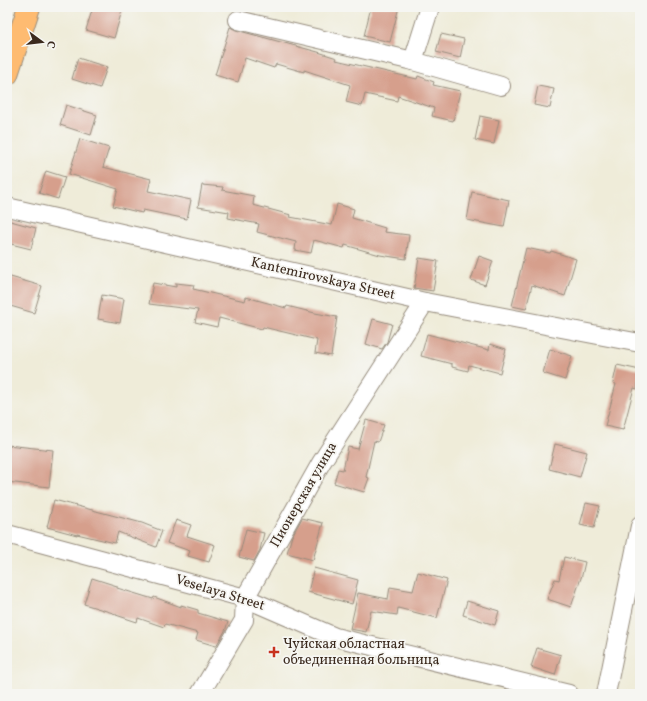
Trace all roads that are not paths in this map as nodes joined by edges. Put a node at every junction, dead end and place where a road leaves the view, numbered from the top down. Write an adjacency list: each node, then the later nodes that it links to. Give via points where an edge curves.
1 (29, 7): 5 (main road)
2 (430, 7): 4 (street)
3 (238, 20): 4 (street)
4 (413, 61): 6 (street)
5 (7, 74)
6 (501, 86)
7 (7, 207): 8 (street, Kantemirovskaya Street)
8 (425, 302): 9 (street, Kantemirovskaya Street); 12 (street, Пионерская улица, via 321,463)
9 (640, 342)
10 (640, 526): 15 (street)
11 (7, 534): 12 (street, Veselaya Street)
12 (245, 598): 13 (street, Пионерская улица, via 244,620); 14 (street, Veselaya Street, via 335,637)
13 (200, 694)
14 (569, 694)
15 (606, 694)

